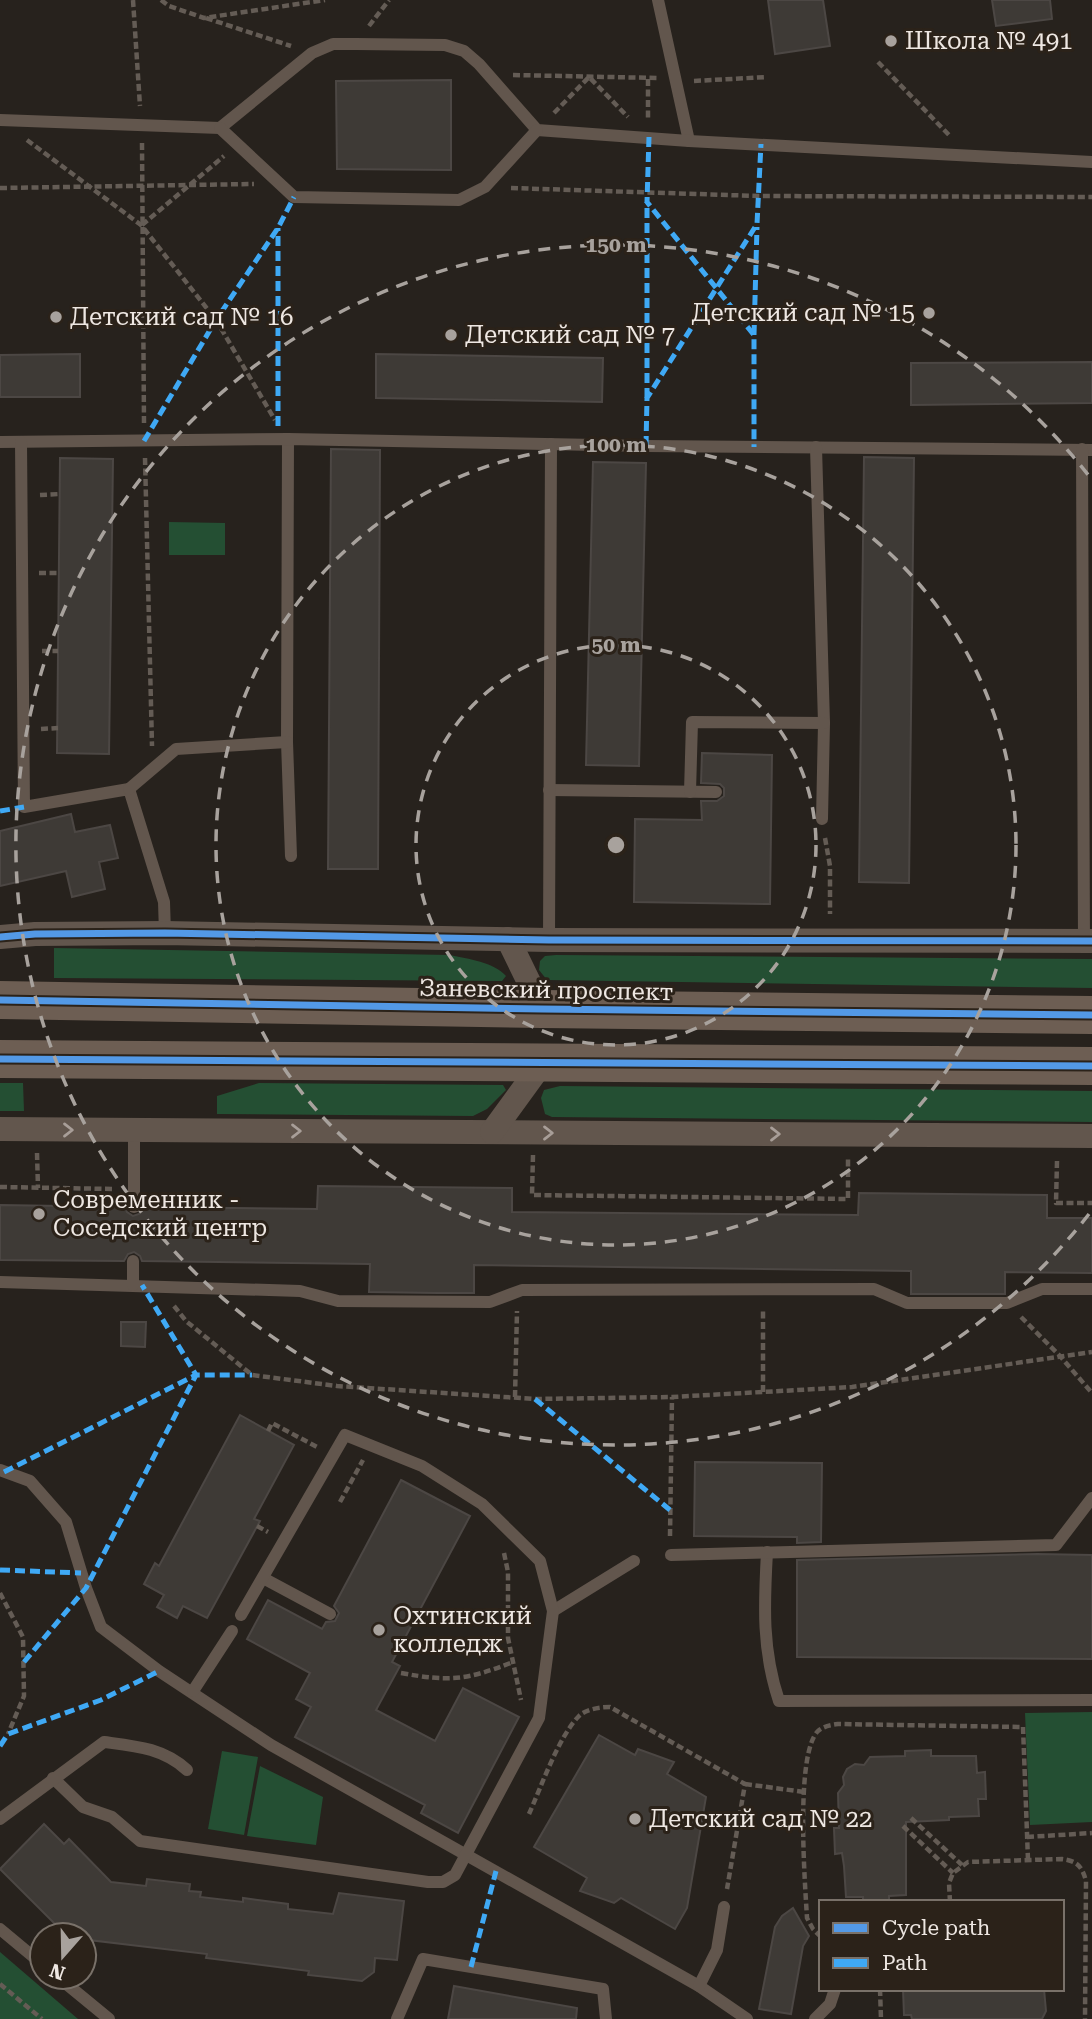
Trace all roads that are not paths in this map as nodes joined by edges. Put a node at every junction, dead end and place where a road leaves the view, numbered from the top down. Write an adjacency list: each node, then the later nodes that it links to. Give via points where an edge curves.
1 (659, 0): 5 (lane)
2 (1, 120): 3 (lane)
3 (220, 128): 4 (lane, via 294,197 459,200 485,187); 4 (lane, via 312,53 333,44 356,44 445,45 464,51)
4 (537, 130): 5 (lane)
5 (689, 141): 6 (lane)
6 (1092, 162)
7 (288, 439): 9 (lane); 10 (lane); 14 (lane)
8 (0, 442): 9 (lane)
9 (21, 442): 15 (lane, via 24,807)
10 (551, 444): 11 (lane); 16 (lane)
11 (816, 447): 12 (lane); 13 (lane)
12 (1087, 449): 19 (lane)
13 (824, 723): 17 (lane, via 692,722); 20 (lane)
14 (286, 742): 15 (lane, via 176,749); 21 (lane)
15 (129, 789): 22 (lane, via 164,902)
16 (549, 790): 17 (lane); 25 (lane)
17 (690, 792): 18 (lane)
18 (716, 792)
19 (1087, 801): 26 (lane)
20 (822, 818)
21 (291, 856)
22 (165, 933): 23 (street); 24 (street)
23 (0, 937)
24 (508, 939): 25 (street); 28 (street)
25 (549, 940): 26 (street)
26 (1088, 941)
27 (0, 1000): 28 (main road, Заневский проспект)
28 (542, 1009): 29 (main road, Заневский проспект)
29 (1092, 1015)
30 (0, 1059): 31 (main road)
31 (543, 1062): 32 (main road); 35 (street)
32 (1092, 1066)
33 (0, 1129): 34 (street, one-way to 34)
34 (134, 1131): 35 (street, one-way to 35); 37 (lane)
35 (492, 1132): 36 (street, one-way to 36)
36 (1092, 1136)
37 (134, 1207)
38 (133, 1261): 40 (lane)
39 (0, 1282): 40 (lane)
40 (133, 1285): 41 (lane, via 300,1291 338,1301 490,1301 518,1291 874,1290 907,1303 1007,1303 1042,1289)
41 (1092, 1289)
42 (0, 1470): 52 (lane, via 30,1481 66,1522 101,1627)
43 (1092, 1498): 44 (lane, via 1056,1545)
44 (767, 1552): 45 (lane); 53 (lane, via 763,1618 779,1701)
45 (671, 1555)
46 (634, 1562): 48 (lane)
47 (263, 1578): 48 (lane, via 345,1435 422,1466 482,1504 540,1561); 49 (lane); 50 (lane)
48 (553, 1611): 57 (lane, via 539,1718)
49 (330, 1614)
50 (241, 1615)
51 (232, 1631): 52 (lane)
52 (193, 1691): 57 (lane, via 271,1745)
53 (1092, 1700)
54 (187, 1770): 55 (lane, via 172,1756 103,1742)
55 (53, 1778): 56 (lane); 57 (lane, via 83,1807 112,1817 140,1841 428,1882 443,1882 455,1875)
56 (0, 1819)
57 (467, 1854): 61 (lane)
58 (724, 1907): 61 (lane, via 717,1950)
59 (0, 1929): 60 (lane)
60 (28, 1952)
61 (699, 1986): 67 (lane)
62 (75, 1991): 64 (lane)
63 (834, 1991): 68 (lane, via 830,2004)
64 (109, 2019)
65 (397, 2019): 66 (lane, via 423,1959 603,1989)
66 (606, 2019)
67 (747, 2019)
68 (815, 2019)

